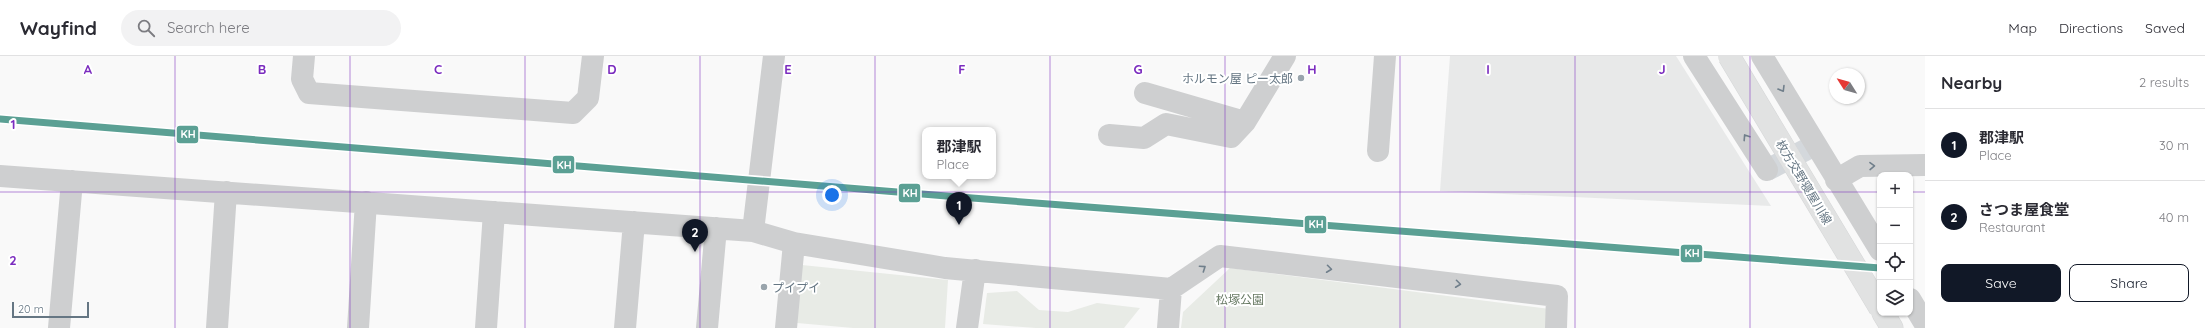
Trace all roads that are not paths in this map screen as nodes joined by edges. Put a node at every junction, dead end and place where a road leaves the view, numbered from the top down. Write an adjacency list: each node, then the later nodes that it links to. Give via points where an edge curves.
1 (304, 56): 2 (street, via 302,79 309,93 573,113 588,98)
2 (593, 56)
3 (774, 56): 23 (street)
4 (1285, 56): 10 (street)
5 (1385, 56): 12 (street)
6 (1694, 56): 14 (street, one-way to 6)
7 (1729, 56): 28 (main road, 枚方交野寝屋川線, bridge)
8 (1762, 56): 16 (street, one-way to 16)
9 (1145, 92): 10 (street)
10 (1245, 122): 11 (street, via 1231,137 1166,124 1144,138)
11 (1109, 135)
12 (1378, 151)
13 (1925, 165): 16 (street, one-way to 13, via 1860,166)
14 (1767, 170)
15 (0, 176): 17 (street)
16 (1836, 180): 25 (street)
17 (72, 181): 18 (street); 32 (street)
18 (226, 192): 19 (street); 33 (street)
19 (366, 202): 20 (street); 34 (street)
20 (494, 212): 21 (street); 35 (street)
21 (634, 222): 22 (street); 36 (street)
22 (716, 228): 23 (street); 37 (street)
23 (753, 231): 24 (street)
24 (794, 243): 26 (street, via 945,268); 38 (street)
25 (1877, 245)
26 (975, 270): 27 (street); 39 (street)
27 (1171, 289): 40 (street); 41 (street, one-way to 41, via 1220,256 1556,296)
28 (1877, 303)
29 (1913, 304): 31 (street)
30 (1885, 316): 42 (main road)
31 (1925, 324)
32 (59, 328)
33 (217, 328)
34 (358, 328)
35 (486, 328)
36 (625, 328)
37 (707, 328)
38 (786, 328)
39 (966, 328)
40 (1168, 328)
41 (1556, 328)
42 (1892, 328)

